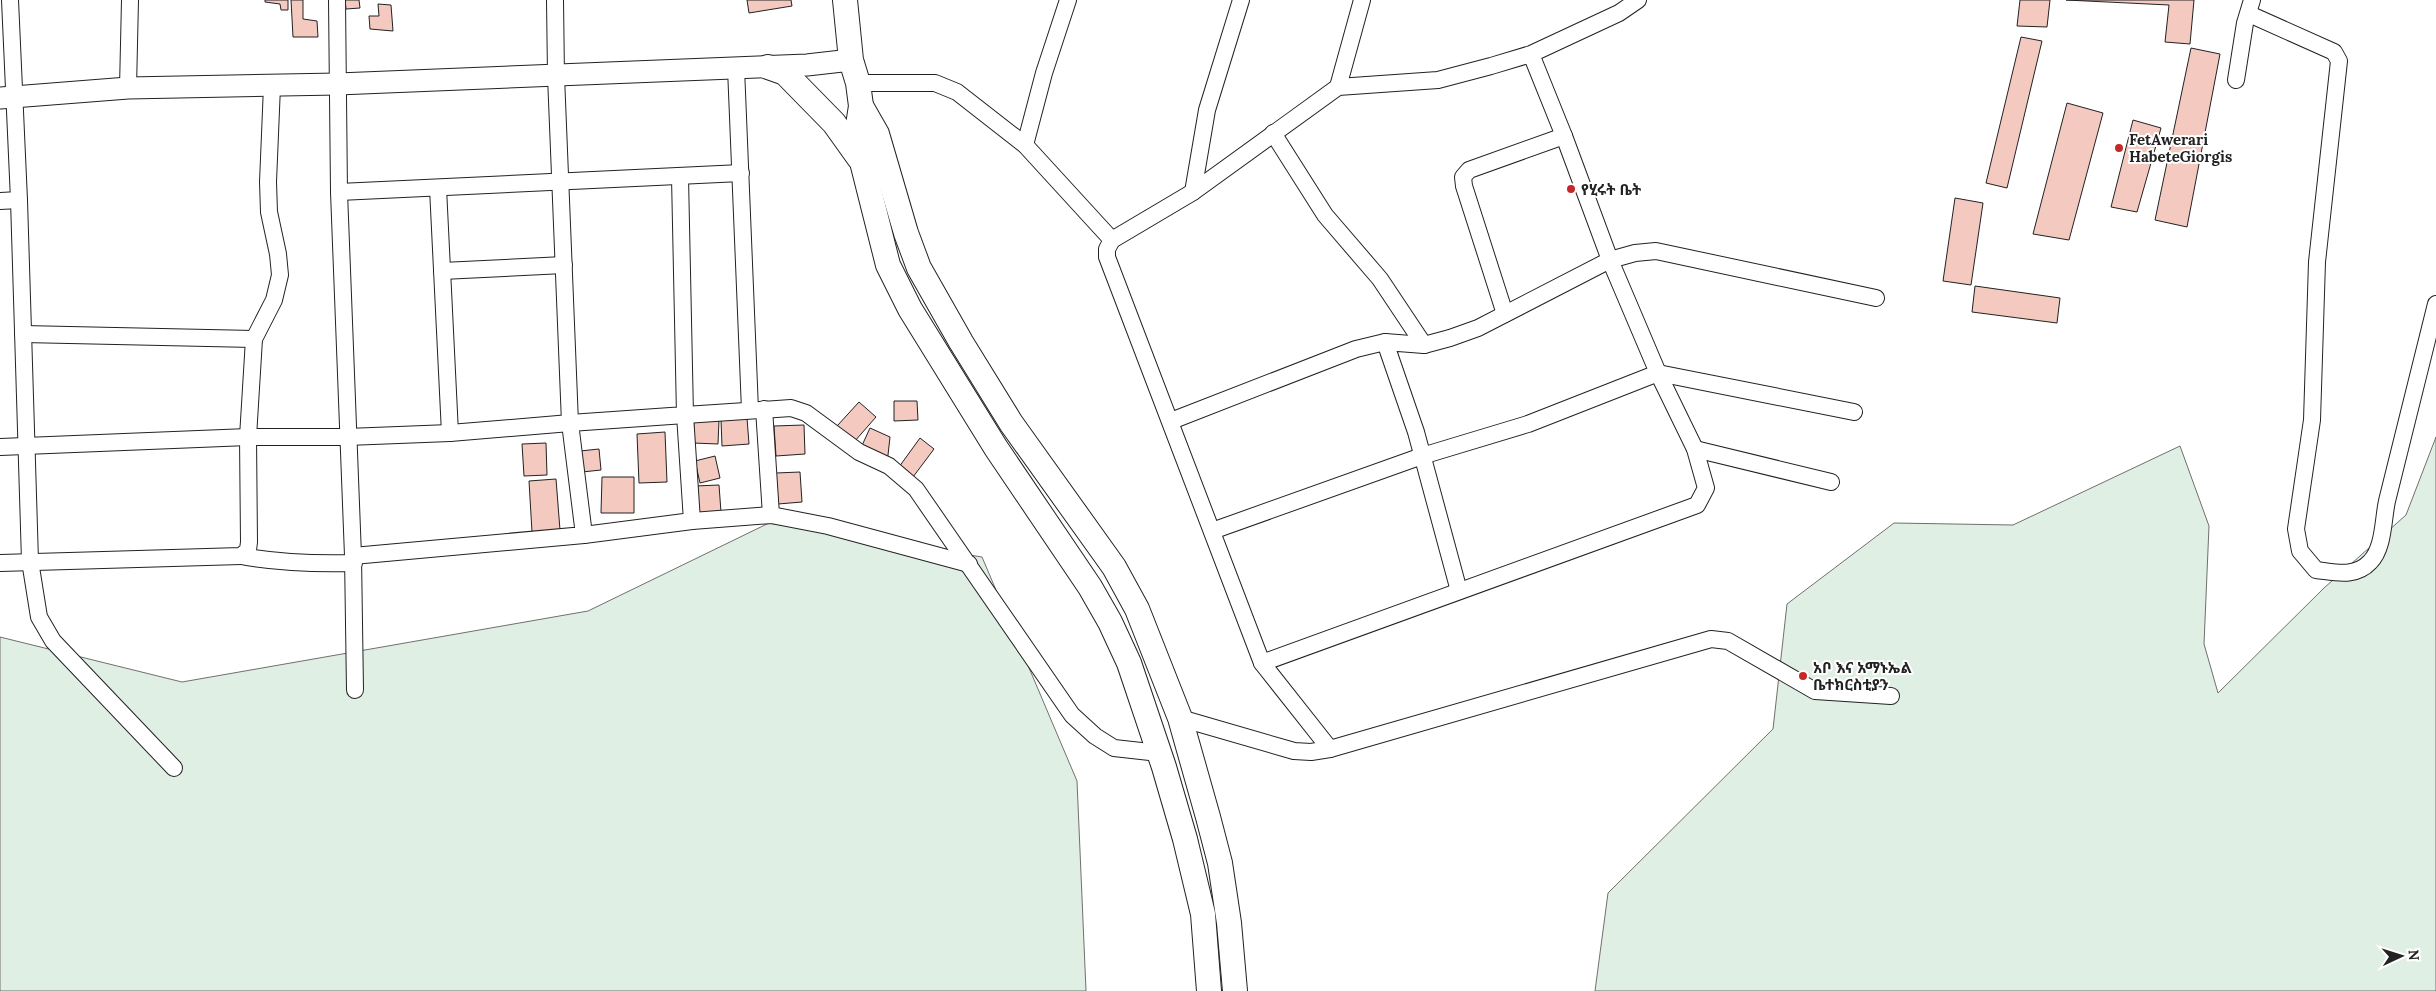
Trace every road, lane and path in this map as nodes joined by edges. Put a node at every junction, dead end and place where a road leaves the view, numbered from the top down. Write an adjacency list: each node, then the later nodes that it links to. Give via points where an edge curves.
1 (10, 0): 22 (street)
2 (130, 0): 21 (street)
3 (337, 0): 18 (street)
4 (555, 0): 15 (street)
5 (845, 0): 12 (main road)
6 (1068, 0): 26 (street)
7 (1241, 0): 33 (street, via 1207,110)
8 (1362, 0): 20 (street)
9 (1638, 0): 11 (street, via 1620,13)
10 (2251, 7): 16 (street); 41 (street, via 2334,52 2339,61 2317,262 2312,420 2296,528 2300,551 2316,570 2347,574 2359,570 2377,554 2385,509)
11 (1531, 54): 20 (street, via 1438,80); 25 (street)
12 (851, 60): 13 (street); 17 (main road)
13 (768, 67): 14 (street); 27 (main road, via 792,80 834,123)
14 (736, 68): 15 (street); 28 (street)
15 (556, 76): 18 (street); 30 (street)
16 (2236, 80)
17 (858, 83): 23 (main road); 26 (street, via 935,84 957,92)
18 (338, 84): 19 (street); 32 (street)
19 (272, 86): 21 (street); 44 (street, via 269,212 280,275 274,300)
20 (1338, 87): 24 (street)
21 (128, 88): 22 (street)
22 (7, 97): 34 (street)
23 (861, 106): 27 (main road, via 856,138); 61 (main road, via 877,134 919,268 1011,423)
24 (1273, 133): 33 (street); 46 (street, via 1325,215 1380,279)
25 (1564, 136): 37 (street); 42 (street, via 1469,170 1463,177)
26 (1025, 145): 36 (street)
27 (860, 159): 64 (main road, via 888,265 910,309 996,448)
28 (741, 173): 29 (street); 48 (street)
29 (680, 177): 30 (street); 50 (street)
30 (561, 180): 31 (street); 38 (street)
31 (438, 188): 32 (street); 39 (street)
32 (339, 192): 55 (street)
33 (1193, 192): 36 (street)
34 (19, 200): 35 (street); 43 (street)
35 (0, 201)
36 (1112, 240): 51 (street, via 1107,248 1107,257)
37 (1610, 260): 40 (street, via 1656,251); 42 (street); 47 (street)
38 (564, 265): 39 (street); 52 (street)
39 (442, 271): 53 (street)
40 (1876, 298)
41 (2436, 304)
42 (1505, 314): 46 (street, via 1478,328)
43 (23, 334): 44 (street); 56 (street)
44 (254, 339): 54 (street)
45 (1385, 342): 46 (street); 51 (street, via 1356,349); 59 (street)
46 (1424, 346)
47 (1658, 373): 49 (street); 58 (street); 59 (street, via 1528,424)
48 (757, 409): 50 (street); 62 (street); 71 (street, via 791,408 806,413 859,452 890,466 916,489)
49 (1854, 412)
50 (685, 415): 52 (street); 63 (street)
51 (1170, 421): 65 (street)
52 (570, 423): 53 (street); 66 (street)
53 (450, 433): 55 (street)
54 (248, 437): 55 (street); 56 (street); 67 (street, via 250,542 248,550)
55 (347, 437): 68 (street)
56 (26, 446): 57 (street); 69 (street)
57 (0, 447)
58 (1695, 449): 60 (street); 72 (street, via 1706,488 1697,505)
59 (1422, 456): 65 (street); 72 (street)
60 (1831, 482)
61 (1075, 510): 64 (main road); 76 (main road, via 1114,567 1137,609)
62 (771, 516): 63 (street); 71 (street, via 828,526)
63 (692, 521): 66 (street)
64 (1051, 528): 78 (main road, via 1110,622 1129,663)
65 (1212, 531): 73 (street)
66 (584, 535): 68 (street)
67 (241, 556): 68 (street, via 304,564); 69 (street)
68 (353, 559): 74 (street)
69 (30, 561): 70 (street); 79 (street, via 39,617 53,641)
70 (0, 563)
71 (969, 564): 78 (street, via 1072,715 1114,748)
72 (1459, 591): 73 (street)
73 (1262, 664): 77 (street)
74 (354, 690)
75 (1891, 696): 77 (street, via 1815,691 1728,641 1711,639)
76 (1180, 718): 77 (street, via 1294,751); 81 (main road, via 1220,863)
77 (1330, 749)
78 (1162, 760): 80 (main road, via 1202,914)
79 (174, 768)
80 (1209, 991)
81 (1236, 991)

